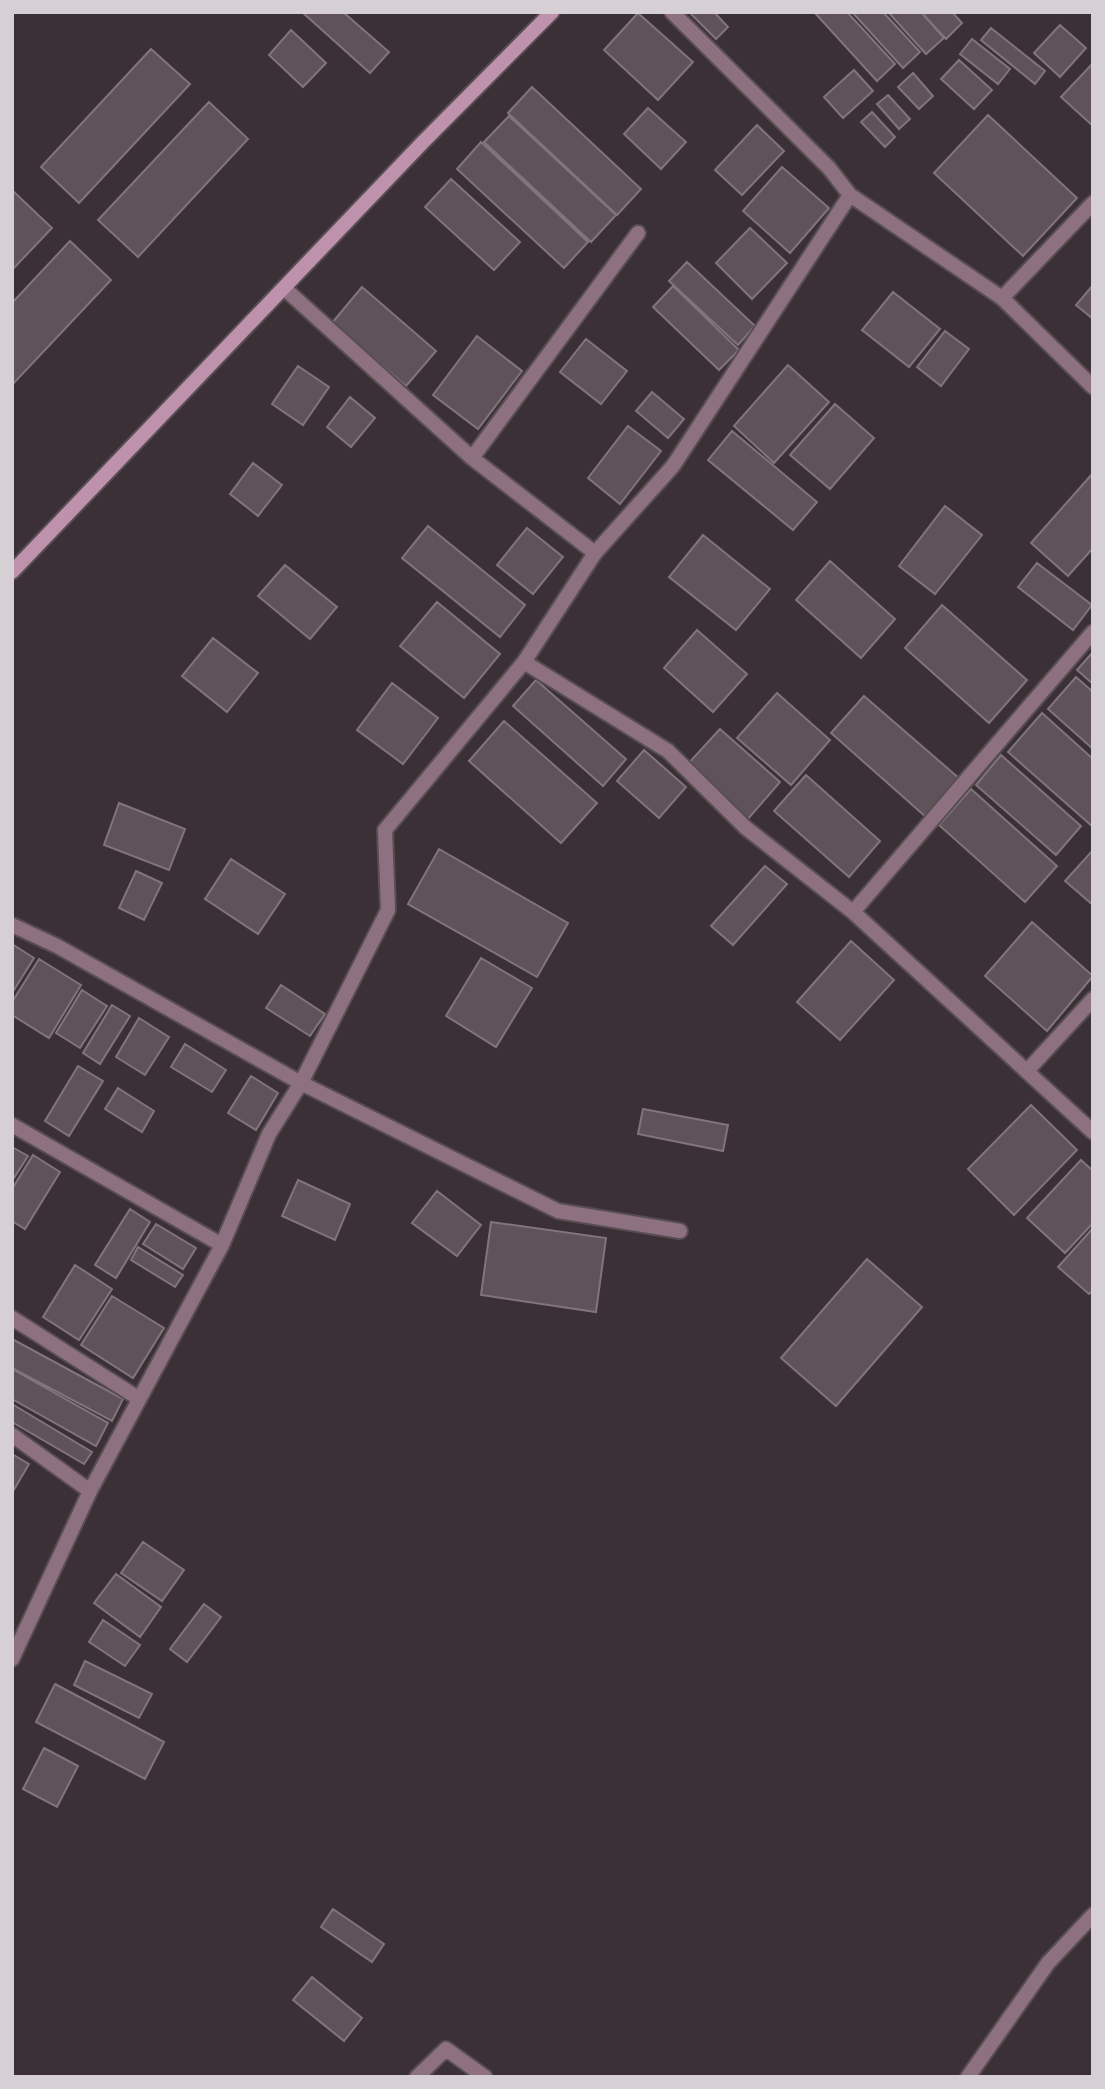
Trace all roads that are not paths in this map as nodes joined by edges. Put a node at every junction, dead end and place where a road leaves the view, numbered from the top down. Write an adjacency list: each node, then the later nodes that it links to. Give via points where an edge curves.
1 (552, 12): 6 (main road)
2 (672, 12): 3 (street, via 829,168)
3 (850, 195): 7 (street); 10 (street, via 673,466)
4 (1093, 203): 7 (street)
5 (638, 233): 9 (street)
6 (284, 288): 9 (street); 11 (main road)
7 (1002, 298): 8 (street)
8 (1093, 387)
9 (472, 458): 10 (street)
10 (594, 553): 13 (street)
11 (12, 572)
12 (1093, 632): 14 (street)
13 (524, 662): 14 (street, via 668,751 746,828); 18 (street, via 385,830 388,910)
14 (853, 912): 17 (street)
15 (12, 925): 18 (street)
16 (1093, 999): 17 (street)
17 (1027, 1071): 20 (street)
18 (301, 1083): 21 (street, via 558,1211); 22 (street, via 269,1133)
19 (12, 1125): 22 (street)
20 (1093, 1132)
21 (680, 1231)
22 (222, 1245): 24 (street)
23 (12, 1318): 24 (street)
24 (138, 1398): 26 (street)
25 (12, 1435): 26 (street)
26 (90, 1491): 27 (street)
27 (12, 1659)
28 (1093, 1915): 31 (street, via 1048,1963)
29 (417, 2077): 30 (street, via 446,2049)
30 (485, 2077)
31 (968, 2077)

